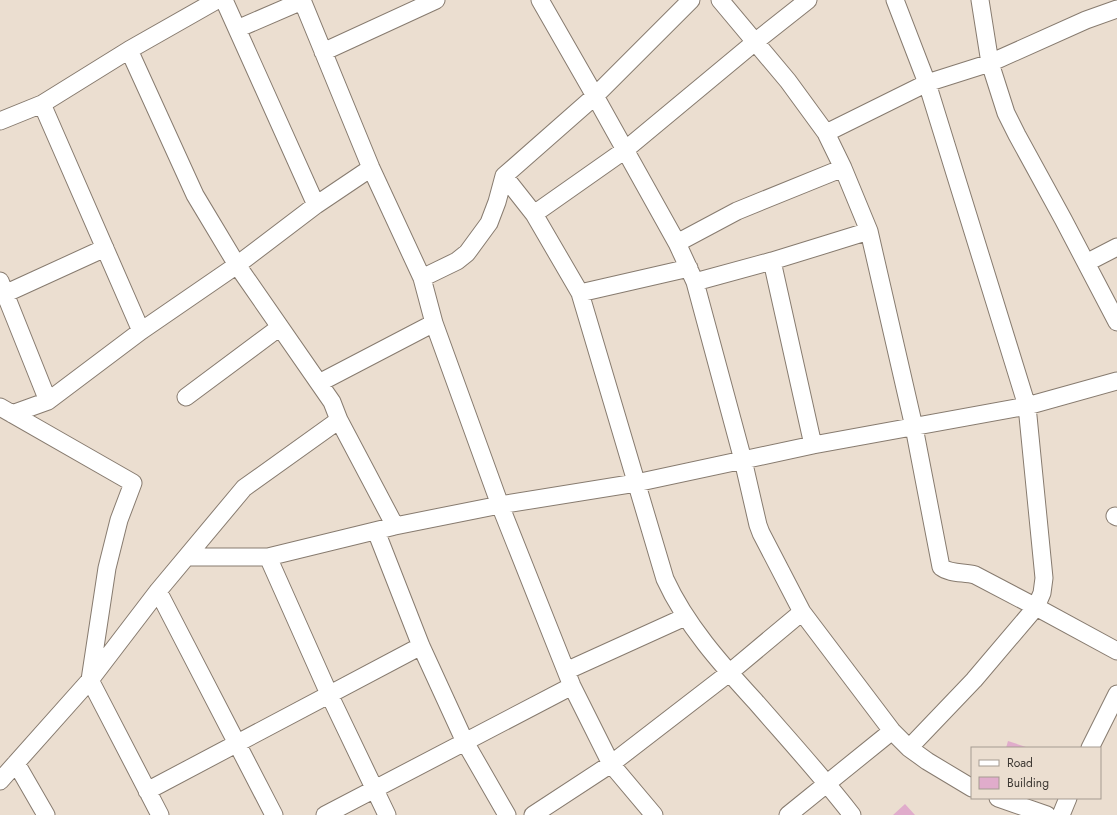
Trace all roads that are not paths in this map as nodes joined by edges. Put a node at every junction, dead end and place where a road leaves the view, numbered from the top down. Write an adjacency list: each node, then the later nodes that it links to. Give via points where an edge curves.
1 (217, 0): 14 (street)
2 (224, 0): 12 (street)
3 (302, 0): 12 (street); 15 (street)
4 (436, 0): 15 (street)
5 (540, 0): 18 (street)
6 (690, 0): 18 (street)
7 (720, 0): 13 (street)
8 (808, 0): 13 (street)
9 (895, 0): 17 (street)
10 (980, 0): 16 (street)
11 (1117, 9): 16 (street, via 1086,20)
12 (237, 29): 26 (street)
13 (755, 42): 21 (street, via 788,81); 22 (street)
14 (129, 50): 19 (street); 34 (street, via 189,182)
15 (323, 52): 23 (street)
16 (990, 63): 17 (street); 33 (street, via 1006,113)
17 (927, 83): 21 (street); 47 (street)
18 (595, 96): 22 (street); 25 (street)
19 (42, 104): 20 (street); 31 (street)
20 (0, 121)
21 (826, 133): 24 (street)
22 (625, 150): 27 (street); 29 (street)
23 (371, 168): 26 (street); 36 (street)
24 (843, 168): 28 (street); 29 (street, via 737,211)
25 (504, 176): 27 (street); 36 (street, via 492,216 478,240 457,261)
26 (316, 205): 34 (street)
27 (534, 214): 38 (street)
28 (869, 231): 32 (street); 50 (street)
29 (677, 243): 35 (street)
30 (1117, 247): 33 (street)
31 (105, 248): 37 (street); 42 (street)
32 (772, 261): 35 (street); 51 (street)
33 (1086, 263): 39 (street)
34 (237, 265): 41 (street); 42 (street)
35 (692, 275): 38 (street); 52 (street)
36 (422, 278): 40 (street)
37 (2, 290): 46 (street)
38 (580, 293): 53 (street)
39 (1117, 322)
40 (434, 324): 44 (street); 54 (street)
41 (280, 327): 44 (street); 45 (street)
42 (141, 331): 46 (street)
43 (1117, 382): 47 (street)
44 (319, 383): 49 (street, via 332,402)
45 (186, 397)
46 (48, 402): 48 (street)
47 (1027, 406): 50 (street); 60 (street, via 1044,578 1042,594)
48 (6, 410): 67 (street, via 133,482 119,520 107,568)
49 (339, 420): 55 (street); 57 (street, via 244,488)
50 (914, 426): 51 (street); 60 (street, via 941,567 948,571 975,575)
51 (813, 446): 52 (street)
52 (743, 460): 53 (street); 61 (street, via 761,533)
53 (636, 483): 54 (street); 62 (street, via 665,579)
54 (500, 505): 55 (street); 66 (street)
55 (395, 526): 56 (street)
56 (376, 531): 58 (street); 63 (street)
57 (187, 557): 58 (street); 59 (street)
58 (268, 557): 68 (street)
59 (158, 591): 67 (street); 72 (street)
60 (1036, 607): 64 (street); 74 (street, via 974,680)
61 (802, 612): 65 (street); 70 (street)
62 (685, 617): 65 (street); 66 (street)
63 (421, 646): 68 (street); 71 (street)
64 (1117, 651)
65 (729, 673): 76 (street); 78 (street)
66 (569, 679): 71 (street); 76 (street)
67 (90, 680): 75 (street); 81 (street)
68 (329, 694): 72 (street); 80 (street)
69 (1117, 694): 73 (street)
70 (892, 731): 74 (street); 78 (street)
71 (465, 742): 80 (street); 89 (street)
72 (238, 743): 81 (street); 86 (street)
73 (1090, 747)
74 (909, 748): 79 (street)
75 (16, 763): 77 (street); 84 (street)
76 (611, 764): 90 (street); 91 (street)
77 (0, 781)
78 (827, 783): 92 (street); 93 (street)
79 (971, 787)
80 (374, 789): 87 (street); 88 (street)
81 (147, 791): 85 (street)
82 (1001, 799): 94 (street)
83 (1068, 799): 95 (street)
84 (46, 815)
85 (160, 815)
86 (274, 815)
87 (325, 815)
88 (387, 815)
89 (507, 815)
90 (533, 815)
91 (654, 815)
92 (788, 815)
93 (852, 815)
94 (1047, 815)
95 (1061, 815)

